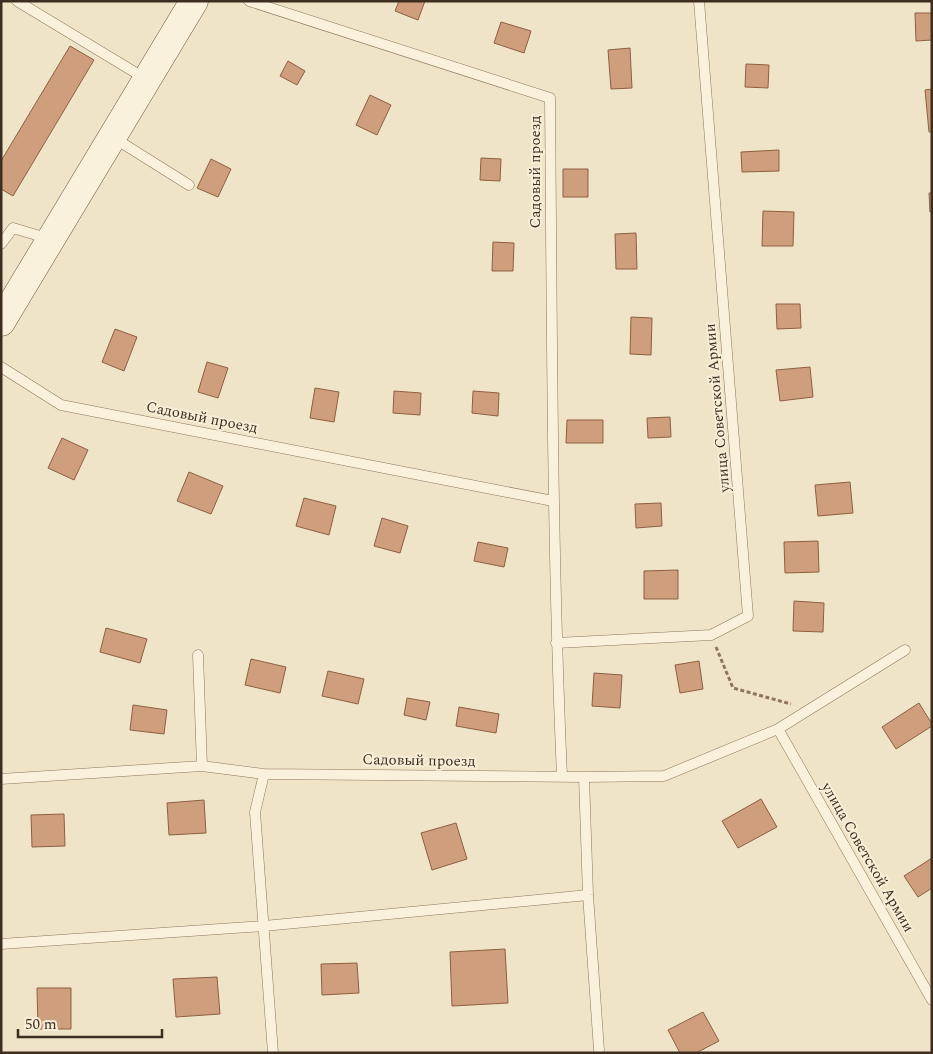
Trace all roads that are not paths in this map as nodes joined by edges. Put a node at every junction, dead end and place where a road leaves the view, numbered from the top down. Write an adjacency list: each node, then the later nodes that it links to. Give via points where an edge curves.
1 (17, 1): 5 (lane)
2 (194, 1): 5 (street)
3 (249, 1): 12 (lane, Садовый проезд, via 550,98)
4 (699, 1): 13 (lane, улица Советской Армии, via 748,616 711,635)
5 (147, 80): 6 (street)
6 (113, 137): 7 (lane); 8 (street)
7 (189, 185)
8 (51, 239): 9 (lane, via 13,228); 10 (street)
9 (1, 244)
10 (1, 322)
11 (1, 367): 12 (lane, Садовый проезд, via 60,405)
12 (553, 501): 13 (lane, Садовый проезд)
13 (556, 643): 19 (lane, Садовый проезд)
14 (905, 650): 16 (lane)
15 (198, 655): 17 (lane)
16 (778, 729): 20 (lane, via 664,776); 25 (lane, улица Советской Армии)
17 (202, 766): 18 (lane, Садовый проезд); 21 (lane, Садовый проезд)
18 (264, 774): 19 (lane, Садовый проезд); 23 (lane, via 255,812)
19 (562, 776): 20 (lane)
20 (584, 778): 22 (lane)
21 (1, 779)
22 (588, 895): 23 (lane); 26 (lane)
23 (264, 926): 24 (lane); 27 (lane)
24 (1, 944)
25 (932, 1000)
26 (599, 1050)
27 (273, 1053)

